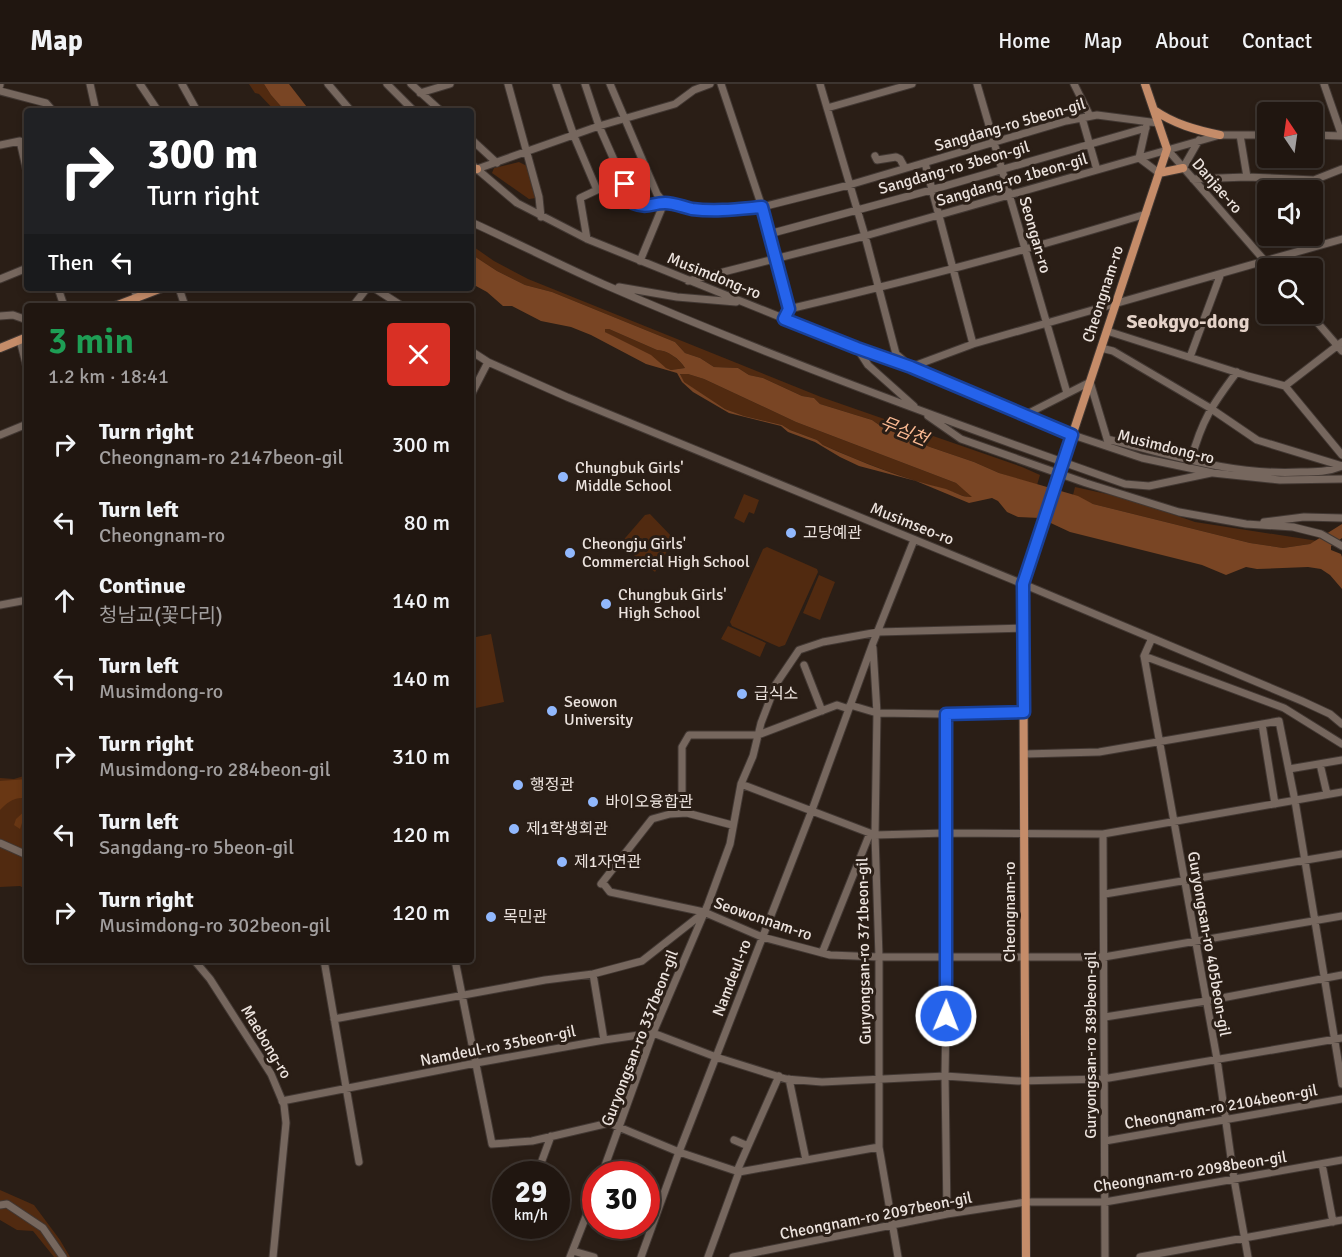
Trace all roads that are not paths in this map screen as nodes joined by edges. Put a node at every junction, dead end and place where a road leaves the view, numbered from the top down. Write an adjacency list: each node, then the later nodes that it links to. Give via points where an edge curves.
1 (90, 84): 25 (street)
2 (140, 84): 26 (street)
3 (182, 84): 27 (street)
4 (328, 84): 23 (street)
5 (336, 84): 23 (street)
6 (387, 84): 29 (street)
7 (411, 84): 22 (street)
8 (450, 84): 22 (street)
9 (508, 84): 51 (street)
10 (556, 84): 43 (street)
11 (585, 84): 38 (street)
12 (610, 84): 35 (street)
13 (710, 84): 35 (street, via 675,104)
14 (721, 84): 71 (street)
15 (820, 84): 31 (street)
16 (912, 84): 31 (street)
17 (976, 84): 47 (street, Seongan-ro)
18 (1074, 84): 34 (street)
19 (1145, 84): 32 (main road)
20 (1324, 84): 33 (street)
21 (0, 92): 24 (street, via 46,103)
22 (420, 93): 30 (street)
23 (342, 100): 28 (street)
24 (50, 108)
25 (95, 108)
26 (156, 108)
27 (196, 108)
28 (349, 108)
29 (411, 108)
30 (438, 108)
31 (827, 108): 67 (street)
32 (1153, 110): 36 (main road); 39 (main road, via 1175,122)
33 (1338, 112): 44 (street)
34 (1086, 117): 37 (street, Sangdang-ro 5beon-gil, via 1097,115); 47 (street, Sangdang-ro 5beon-gil); 48 (street)
35 (624, 118): 38 (street); 70 (street)
36 (1158, 123): 37 (street, Sangdang-ro 5beon-gil); 50 (main road)
37 (1147, 125): 48 (street, Sangdang-ro 3beon-gil); 53 (street)
38 (599, 126): 43 (street); 70 (street, Sangdang-ro 5beon-gil, via 633,203 650,207)
39 (1220, 135): 40 (street, Sangdang-ro 1beon-gil); 45 (street, Sangdang-ro 1beon-gil)
40 (1240, 135): 41 (street, Sangdang-ro 1beon-gil); 65 (street)
41 (1257, 135)
42 (1323, 135): 44 (street)
43 (574, 136): 51 (street); 79 (street, via 597,190 580,198)
44 (1342, 136)
45 (1199, 140): 50 (street, Sangdang-ro 1beon-gil); 60 (street)
46 (474, 142): 56 (street)
47 (994, 142): 55 (street, Sangdang-ro 5beon-gil); 59 (street, Seongan-ro)
48 (1089, 143): 59 (street, Sangdang-ro 3beon-gil); 63 (street)
49 (0, 145): 54 (street, via 20,141)
50 (1167, 149): 53 (street, Sangdang-ro 1beon-gil); 60 (street, Danjae-ro); 64 (main road, Cheongnam-ro)
51 (526, 152): 56 (street); 75 (street)
52 (875, 156): 58 (street, via 877,160 896,157)
53 (1139, 158): 63 (street, Sangdang-ro 1beon-gil); 64 (street)
54 (24, 159)
55 (925, 162): 58 (street, Sangdang-ro 5beon-gil); 68 (street)
56 (497, 163): 57 (street)
57 (474, 168)
58 (905, 168): 67 (street, Sangdang-ro 5beon-gil)
59 (1002, 168): 68 (street, Sangdang-ro 3beon-gil); 69 (street, Seongan-ro)
60 (1184, 168): 64 (main road); 66 (street, Danjae-ro)
61 (1342, 168): 65 (street, via 1314,180)
62 (474, 169): 75 (street, Musimdong-ro)
63 (1097, 170): 69 (street, Sangdang-ro 1beon-gil)
64 (1159, 173): 73 (main road, Cheongnam-ro)
65 (1247, 177): 66 (street)
66 (1193, 179): 82 (street, Danjae-ro)
67 (849, 185): 71 (street, Sangdang-ro 5beon-gil); 72 (street)
68 (931, 190): 72 (street, Sangdang-ro 3beon-gil); 74 (street)
69 (1010, 194): 74 (street, Sangdang-ro 1beon-gil); 81 (street, Seongan-ro)
70 (664, 203): 71 (street, Sangdang-ro 5beon-gil, via 720,211); 85 (street)
71 (762, 207): 77 (street)
72 (857, 210): 77 (street, Sangdang-ro 3beon-gil); 78 (street)
73 (1146, 214): 81 (street); 103 (main road, Cheongnam-ro)
74 (938, 215): 78 (street, Sangdang-ro 1beon-gil); 88 (street)
75 (541, 217): 79 (street, Musimdong-ro)
76 (474, 223): 92 (street)
77 (769, 234): 84 (street)
78 (865, 236): 84 (street, Sangdang-ro 1beon-gil); 93 (street)
79 (587, 239): 85 (street, Musimdong-ro)
80 (1342, 239): 83 (street)
81 (1026, 250): 88 (street); 109 (street, Seongan-ro)
82 (1261, 258)
83 (1275, 258)
84 (776, 260): 91 (street, Sangdang-ro 1beon-gil); 104 (street)
85 (640, 261): 91 (street, Musimdong-ro)
86 (1257, 263): 89 (street)
87 (24, 269): 90 (street)
88 (953, 269): 93 (street); 112 (street)
89 (1220, 276): 103 (street); 118 (street)
90 (0, 279)
91 (688, 281): 102 (street, Musimdong-ro)
92 (602, 283): 102 (street, via 652,294); 127 (street)
93 (879, 288): 104 (street); 120 (street, via 896,354)
94 (135, 291): 98 (street)
95 (154, 291): 98 (main road)
96 (366, 291): 100 (street)
97 (379, 291): 101 (street)
98 (137, 298): 99 (main road)
99 (123, 303)
100 (356, 303)
101 (397, 303)
102 (746, 304): 107 (street, Musimdong-ro)
103 (1116, 305): 109 (street); 110 (main road, Cheongnam-ro)
104 (789, 309): 107 (street)
105 (0, 316): 106 (street)
106 (24, 319)
107 (784, 319): 115 (street, Musimdong-ro)
108 (1319, 324): 113 (street)
109 (1047, 325): 112 (street); 125 (street, Seongan-ro)
110 (1107, 331): 116 (main road, Cheongnam-ro); 118 (street)
111 (23, 339): 114 (main road)
112 (973, 345): 120 (street)
113 (1340, 346): 123 (street)
114 (0, 348)
115 (857, 348): 120 (street, Musimdong-ro); 127 (street, via 868,365)
116 (1101, 348): 122 (main road, Cheongnam-ro); 126 (street, via 1113,351)
117 (474, 353): 119 (street, Musimseo-ro)
118 (1190, 357): 121 (street)
119 (488, 362): 124 (street); 141 (street, Musimseo-ro)
120 (911, 367): 128 (street, Musimdong-ro)
121 (1237, 372): 123 (street); 126 (street, Musimdong-ro)
122 (1090, 382): 125 (street); 131 (main road, Cheongnam-ro); 132 (street)
123 (1285, 386): 134 (street)
124 (474, 389)
125 (1067, 393): 128 (street)
126 (1210, 408): 135 (street, Musimdong-ro); 136 (street, via 1257,440)
127 (919, 409): 137 (street, via 1125,484 1149,486); 140 (street, via 961,439 1179,512)
128 (1025, 415): 131 (street, Musimdong-ro)
129 (24, 425): 130 (street)
130 (0, 435)
131 (1072, 435): 133 (street, Musimdong-ro); 143 (main road, Cheongnam-ro, bridge)
132 (1107, 439): 133 (street); 135 (street, Musimdong-ro)
133 (1110, 447): 137 (street, Musimdong-ro)
134 (1342, 455)
135 (1191, 460): 136 (street, via 1235,470 1282,473)
136 (1342, 466)
137 (1213, 473): 138 (street, Musimdong-ro, via 1280,480)
138 (1342, 479)
139 (1342, 518): 140 (street, via 1304,517)
140 (1246, 524): 142 (street, via 1293,527 1321,534)
141 (914, 540): 143 (street, Musimseo-ro); 147 (street, Namdeul-ro)
142 (1340, 545)
143 (1023, 584): 146 (main road, Cheongnam-ro); 148 (street, Musimseo-ro)
144 (24, 601): 145 (street)
145 (0, 605)
146 (1023, 628): 147 (street, Guryongsan-ro 337beon-gil); 155 (main road, Cheongnam-ro)
147 (878, 632): 149 (street, Namdeul-ro); 161 (street, Guryongsan-ro 337beon-gil, via 798,650 776,684)
148 (1152, 638): 150 (street); 160 (street, Musimseo-ro, via 1302,701)
149 (873, 642): 152 (street, Namdeul-ro); 156 (street, Guryongsan-ro 371beon-gil)
150 (1144, 656): 153 (street); 162 (street, Guryongsan-ro 405beon-gil)
151 (804, 665): 154 (street)
152 (850, 707): 154 (street, via 837,705); 156 (street); 173 (street, Namdeul-ro)
153 (1284, 708): 158 (street); 163 (street)
154 (822, 711): 161 (street)
155 (1024, 712): 157 (street); 164 (main road, Cheongnam-ro)
156 (877, 713): 157 (street); 178 (street, Guryongsan-ro 371beon-gil)
157 (946, 714): 177 (street)
158 (1279, 721): 159 (street); 167 (street)
159 (1262, 724): 162 (street); 172 (street)
160 (1342, 724)
161 (758, 735): 168 (street, Guryongsan-ro 337beon-gil); 174 (street, via 689,735 682,747)
162 (1159, 742): 164 (street, via 1099,752); 175 (street, Guryongsan-ro 405beon-gil)
163 (1342, 744)
164 (1024, 754): 179 (main road, Cheongnam-ro)
165 (1342, 760): 166 (street)
166 (1320, 764): 167 (street); 170 (street)
167 (1288, 769): 171 (street)
168 (741, 784): 173 (street); 176 (street, Guryongsan-ro 337beon-gil)
169 (1342, 792): 170 (street)
170 (1326, 795): 171 (street)
171 (1295, 801): 172 (street); 184 (street)
172 (1275, 804): 175 (street)
173 (812, 810): 178 (street); 190 (street, Namdeul-ro)
174 (682, 813): 176 (street); 187 (street, via 652,819 601,884 610,892)
175 (1173, 821): 180 (street); 185 (street, Guryongsan-ro 405beon-gil)
176 (732, 825): 187 (street, Guryongsan-ro 337beon-gil, via 730,844)
177 (946, 833): 178 (street); 179 (street); 193 (street)
178 (872, 834): 192 (street); 194 (street, Guryongsan-ro 371beon-gil)
179 (1024, 834): 180 (street); 195 (main road, Cheongnam-ro)
180 (1103, 834): 186 (street, Guryongsan-ro 389beon-gil)
181 (0, 843): 182 (street)
182 (24, 854)
183 (1342, 854): 184 (street)
184 (1304, 860): 185 (street); 189 (street)
185 (1184, 880): 186 (street); 191 (street, Guryongsan-ro 405beon-gil)
186 (1105, 894): 196 (street, Guryongsan-ro 389beon-gil)
187 (704, 912): 190 (street, Seowonnam-ro); 200 (street, Seowonnam-ro, via 642,961); 207 (street, Guryongsan-ro 337beon-gil)
188 (1342, 916): 189 (street, Seowonnam-ro)
189 (1313, 921): 191 (street, Seowonnam-ro); 202 (street)
190 (762, 937): 192 (street, Seowonnam-ro); 210 (street, Namdeul-ro)
191 (1194, 942): 196 (street, Seowonnam-ro); 204 (street, Guryongsan-ro 405beon-gil)
192 (822, 953): 194 (street, Seowonnam-ro)
193 (947, 956): 194 (street, Seowonnam-ro); 195 (street, Seowonnam-ro); 213 (street)
194 (879, 957): 215 (street, Guryongsan-ro 371beon-gil)
195 (1025, 957): 196 (street, Seowonnam-ro); 218 (main road, Cheongnam-ro)
196 (1104, 957): 205 (street, Guryongsan-ro 389beon-gil)
197 (197, 963): 222 (street, Maebong-ro, via 259,1052)
198 (325, 963): 206 (street)
199 (456, 963): 203 (street)
200 (593, 974): 203 (street, Seowonnam-ro); 209 (street)
201 (1342, 975): 202 (street)
202 (1323, 979): 204 (street); 208 (street)
203 (462, 996): 206 (street, Seowonnam-ro); 212 (street)
204 (1206, 1001): 205 (street); 211 (street, Guryongsan-ro 405beon-gil)
205 (1105, 1017): 217 (street, Guryongsan-ro 389beon-gil)
206 (334, 1019): 220 (street)
207 (653, 1034): 209 (street, Namdeul-ro 35beon-gil); 210 (street, Namdeul-ro 35beon-gil); 224 (street, Guryongsan-ro 337beon-gil)
208 (1338, 1038): 211 (street, Namdeul-ro 35beon-gil); 219 (street)
209 (604, 1040): 212 (street, Namdeul-ro 35beon-gil)
210 (716, 1057): 214 (street, Namdeul-ro 35beon-gil); 230 (street, Namdeul-ro)
211 (1217, 1059): 217 (street, Namdeul-ro 35beon-gil); 223 (street, Guryongsan-ro 405beon-gil)
212 (476, 1063): 220 (street, Namdeul-ro 35beon-gil); 225 (street, via 492,1144)
213 (945, 1076): 215 (street, Namdeul-ro 35beon-gil); 218 (street, Namdeul-ro 35beon-gil); 242 (street)
214 (779, 1077): 216 (street, Namdeul-ro 35beon-gil); 228 (street)
215 (879, 1078): 216 (street, Namdeul-ro 35beon-gil, via 822,1082); 229 (street, Guryongsan-ro 371beon-gil)
216 (789, 1079): 231 (street)
217 (1103, 1079): 218 (street, Namdeul-ro 35beon-gil); 227 (street, Guryongsan-ro 389beon-gil)
218 (1025, 1080): 239 (main road, Cheongnam-ro)
219 (1342, 1084)
220 (347, 1089): 222 (street, Namdeul-ro 35beon-gil); 235 (street)
221 (1342, 1099): 223 (street, Cheongnam-ro 2104beon-gil)
222 (282, 1101): 250 (street, Maebong-ro, via 286,1123)
223 (1227, 1120): 227 (street, Cheongnam-ro 2104beon-gil); 238 (street, Guryongsan-ro 405beon-gil)
224 (620, 1127): 225 (street, via 609,1123); 230 (street); 234 (street, Guryongsan-ro 337beon-gil)
225 (551, 1136): 233 (street)
226 (734, 1140): 228 (street)
227 (1105, 1141): 240 (street, Guryongsan-ro 389beon-gil)
228 (748, 1146): 237 (street)
229 (879, 1147): 231 (street); 246 (street, Guryongsan-ro 371beon-gil)
230 (679, 1152): 237 (street); 252 (street, Namdeul-ro)
231 (806, 1160): 237 (street)
232 (1342, 1160): 236 (street, Cheongnam-ro 2098beon-gil)
233 (542, 1161)
234 (607, 1161)
235 (359, 1162)
236 (1322, 1164): 238 (street, Cheongnam-ro 2098beon-gil); 244 (street)
237 (738, 1172): 253 (street)
238 (1234, 1179): 240 (street, Cheongnam-ro 2098beon-gil); 247 (street, Guryongsan-ro 405beon-gil)
239 (1026, 1202): 240 (street, Cheongnam-ro 2098beon-gil); 242 (street, Cheongnam-ro 2097beon-gil); 256 (main road, Cheongnam-ro)
240 (1104, 1202): 257 (street, Guryongsan-ro 389beon-gil)
241 (0, 1205): 249 (street, via 7,1204 43,1227)
242 (947, 1214): 246 (street, Cheongnam-ro 2097beon-gil)
243 (1342, 1220): 244 (street)
244 (1333, 1222): 247 (street)
245 (582, 1226): 248 (street)
246 (892, 1227): 254 (street, Cheongnam-ro 2097beon-gil); 255 (street, Guryongsan-ro 371beon-gil)
247 (1245, 1237): 258 (street); 259 (street, Guryongsan-ro 405beon-gil)
248 (571, 1254): 251 (street)
249 (63, 1257)
250 (273, 1257)
251 (594, 1257)
252 (641, 1257)
253 (708, 1257)
254 (733, 1257)
255 (898, 1257)
256 (1026, 1257)
257 (1105, 1257)
258 (1140, 1257)
259 (1248, 1257)

